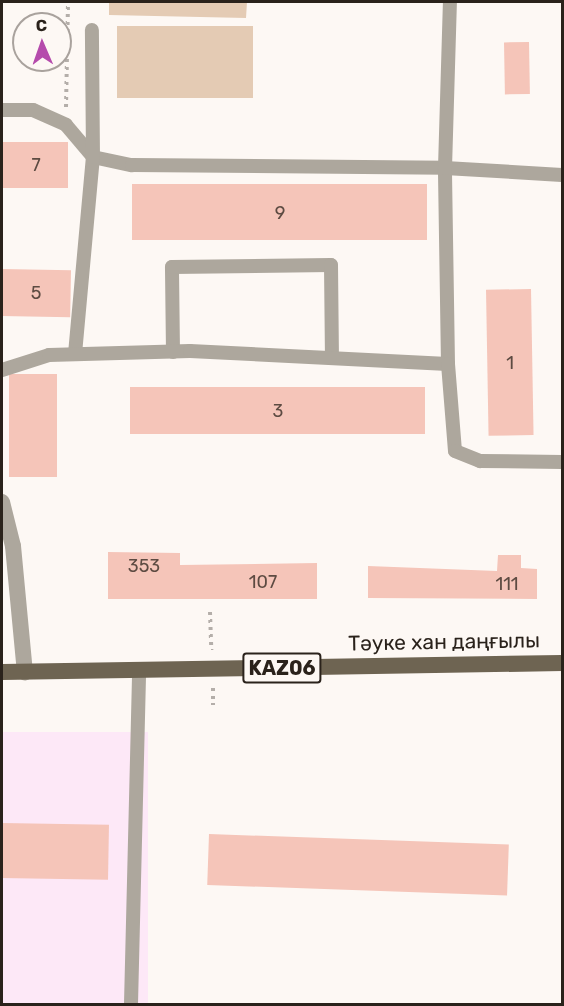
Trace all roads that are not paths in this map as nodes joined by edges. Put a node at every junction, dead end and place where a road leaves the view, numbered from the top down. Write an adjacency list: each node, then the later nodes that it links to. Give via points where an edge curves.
1 (450, 2): 5 (lane)
2 (92, 30): 4 (lane)
3 (2, 110): 4 (lane, via 33,110 66,125)
4 (93, 157): 5 (lane, via 132,165); 8 (lane)
5 (445, 168): 6 (lane); 10 (lane)
6 (562, 175)
7 (173, 351): 8 (lane); 9 (lane); 9 (lane, via 172,267 331,265)
8 (75, 354): 11 (lane, via 49,355)
9 (332, 358): 10 (lane)
10 (448, 364): 12 (lane, via 455,452 480,461)
11 (2, 370)
12 (562, 462)
13 (2, 502): 17 (street, via 13,546)
14 (562, 663): 15 (main road, Тәуке хан даңғылы / KАZ06)
15 (140, 670): 17 (main road, Тәуке хан даңғылы / KАZ06); 18 (lane)
16 (2, 672): 17 (main road, Тәуке хан даңғылы / KАZ06)
17 (25, 672)
18 (131, 1005)

